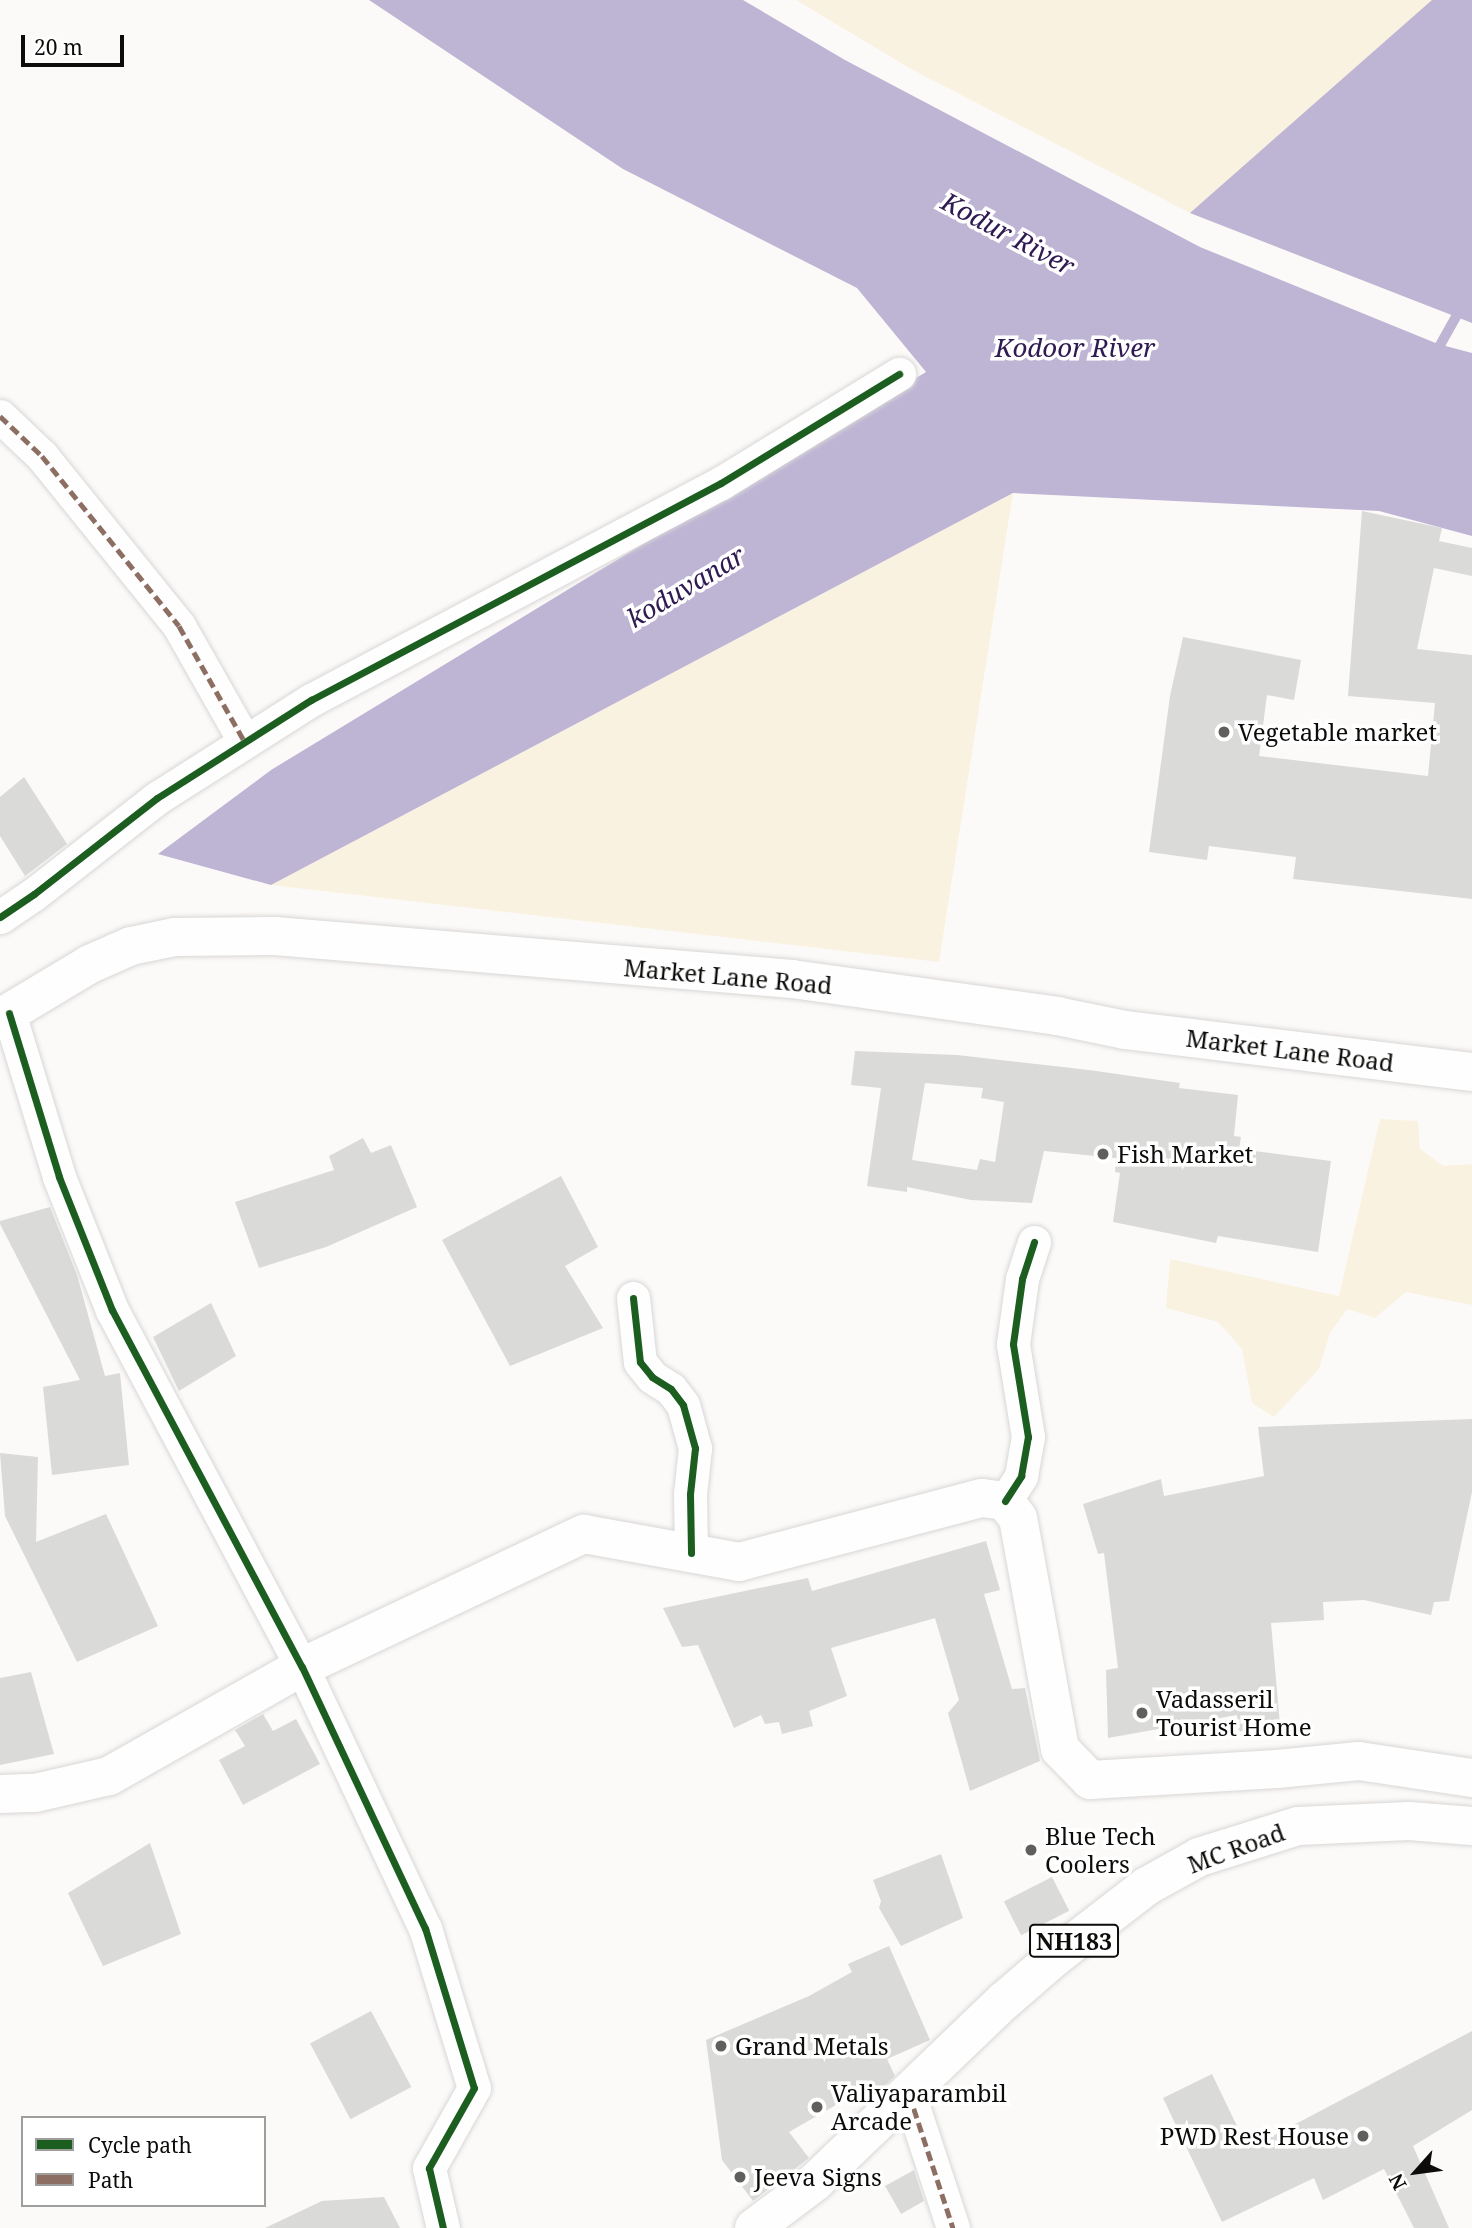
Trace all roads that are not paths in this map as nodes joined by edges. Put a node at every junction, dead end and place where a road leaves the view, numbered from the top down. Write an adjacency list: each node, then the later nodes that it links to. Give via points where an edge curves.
1 (899, 373): 3 (street, via 721,483 323,693)
2 (0, 416): 3 (street, via 42,456 180,626)
3 (245, 742): 4 (street, via 157,798)
4 (0, 917)
5 (5, 1016): 6 (main road, Market Lane Road, via 90,964 131,946 175,937 275,936 792,979 1057,1016 1125,1030); 11 (street, via 59,1177 113,1310)
6 (1472, 1072)
7 (1034, 1242): 9 (street, via 1022,1279 1013,1344 1028,1437 1021,1476)
8 (633, 1298): 10 (street, via 640,1362 683,1405 695,1448)
9 (1005, 1501): 10 (main road, via 982,1498 739,1562); 12 (main road, via 1018,1518 1060,1749 1090,1780 1359,1761)
10 (691, 1553): 11 (main road, via 584,1534)
11 (302, 1667): 13 (main road, via 109,1776 35,1793); 17 (street, via 425,1928 474,2088 429,2168)
12 (1472, 1778)
13 (0, 1794)
14 (1472, 1826): 15 (main road, MC Road / NH183, via 1409,1821 1298,1826 1199,1857 1147,1886 1065,1948)
15 (909, 2094): 16 (main road, MC Road / NH183); 18 (street)
16 (765, 2225)
17 (443, 2228)
18 (954, 2228)

